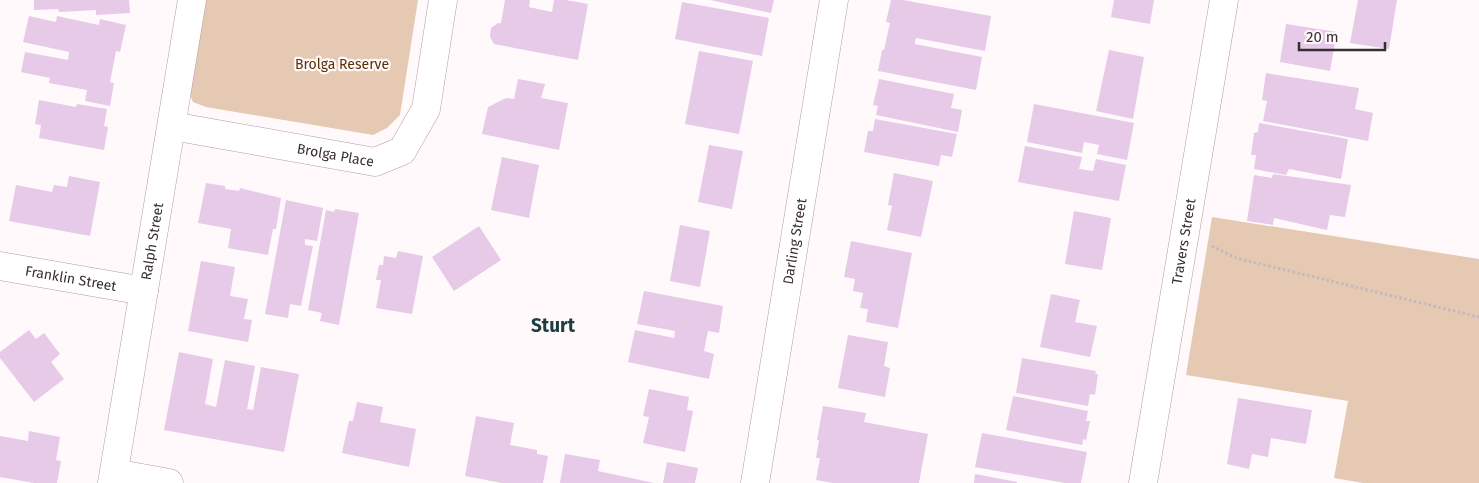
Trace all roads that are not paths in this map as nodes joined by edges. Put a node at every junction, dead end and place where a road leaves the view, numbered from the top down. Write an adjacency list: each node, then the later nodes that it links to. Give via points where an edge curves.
1 (192, 0): 5 (street, Ralph Street)
2 (443, 0): 5 (street, Brolga Place, via 426,109 402,151 375,162)
3 (834, 0): 10 (street, Darling Street)
4 (1224, 0): 11 (street, Travers Street)
5 (172, 126): 7 (street, Ralph Street)
6 (0, 266): 7 (street, Franklin Street)
7 (144, 291): 8 (street, Ralph Street)
8 (113, 478): 9 (street)
9 (169, 483)
10 (755, 483)
11 (1142, 483)

